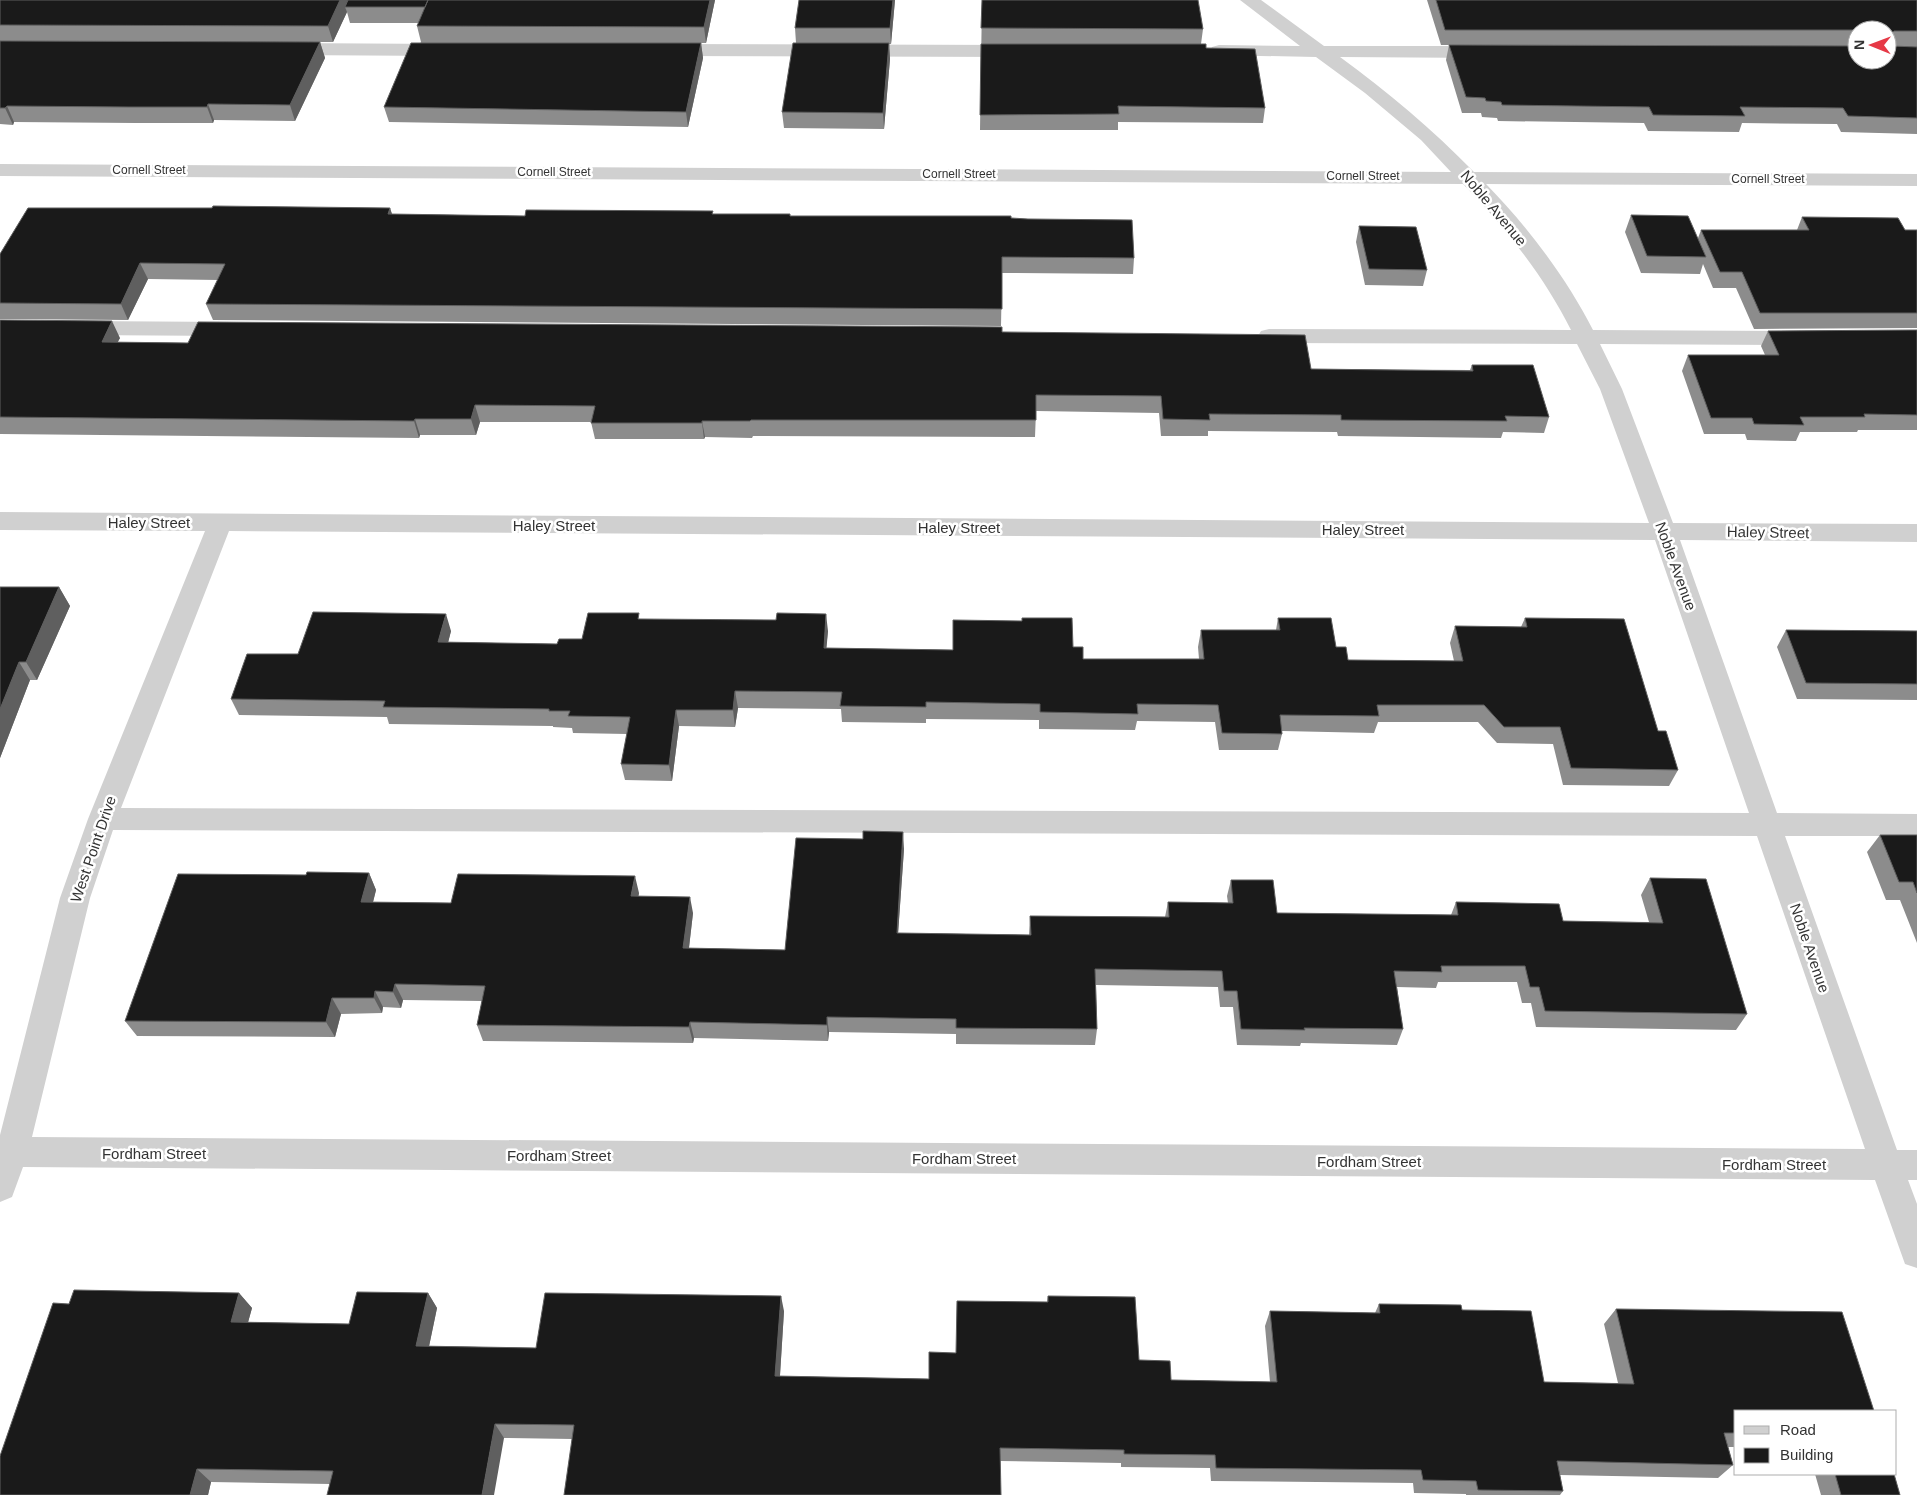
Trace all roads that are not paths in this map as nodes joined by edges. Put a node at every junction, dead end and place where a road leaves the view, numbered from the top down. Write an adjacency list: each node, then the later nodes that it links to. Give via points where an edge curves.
1 (1249, 0): 7 (street, Noble Avenue)
2 (268, 49): 3 (street)
3 (466, 50)
4 (645, 50): 5 (street)
5 (1032, 51)
6 (1201, 51): 7 (street)
7 (1320, 51): 8 (street); 10 (street, Noble Avenue, via 1379,94)
8 (1499, 52)
9 (0, 170): 10 (street, Cornell Street)
10 (1470, 177): 11 (street, Cornell Street); 15 (street, Noble Avenue, via 1543,267)
11 (1917, 180)
12 (60, 328): 13 (street)
13 (249, 329)
14 (1247, 336): 15 (street)
15 (1586, 338): 16 (street); 19 (street, Noble Avenue, via 1611,389)
16 (1820, 338)
17 (0, 521): 18 (street, Haley Street)
18 (220, 523): 19 (street, Haley Street); 21 (street, West Point Drive)
19 (1664, 531): 20 (street, Haley Street); 22 (street, Noble Avenue)
20 (1917, 533)
21 (102, 819): 22 (street); 24 (street, West Point Drive, via 75,898)
22 (1767, 824): 23 (street); 25 (street, Noble Avenue)
23 (1917, 825)
24 (12, 1152): 25 (street, Fordham Street); 26 (street, West Point Drive)
25 (1902, 1165): 27 (street, Noble Avenue)
26 (0, 1186)
27 (1917, 1252)

